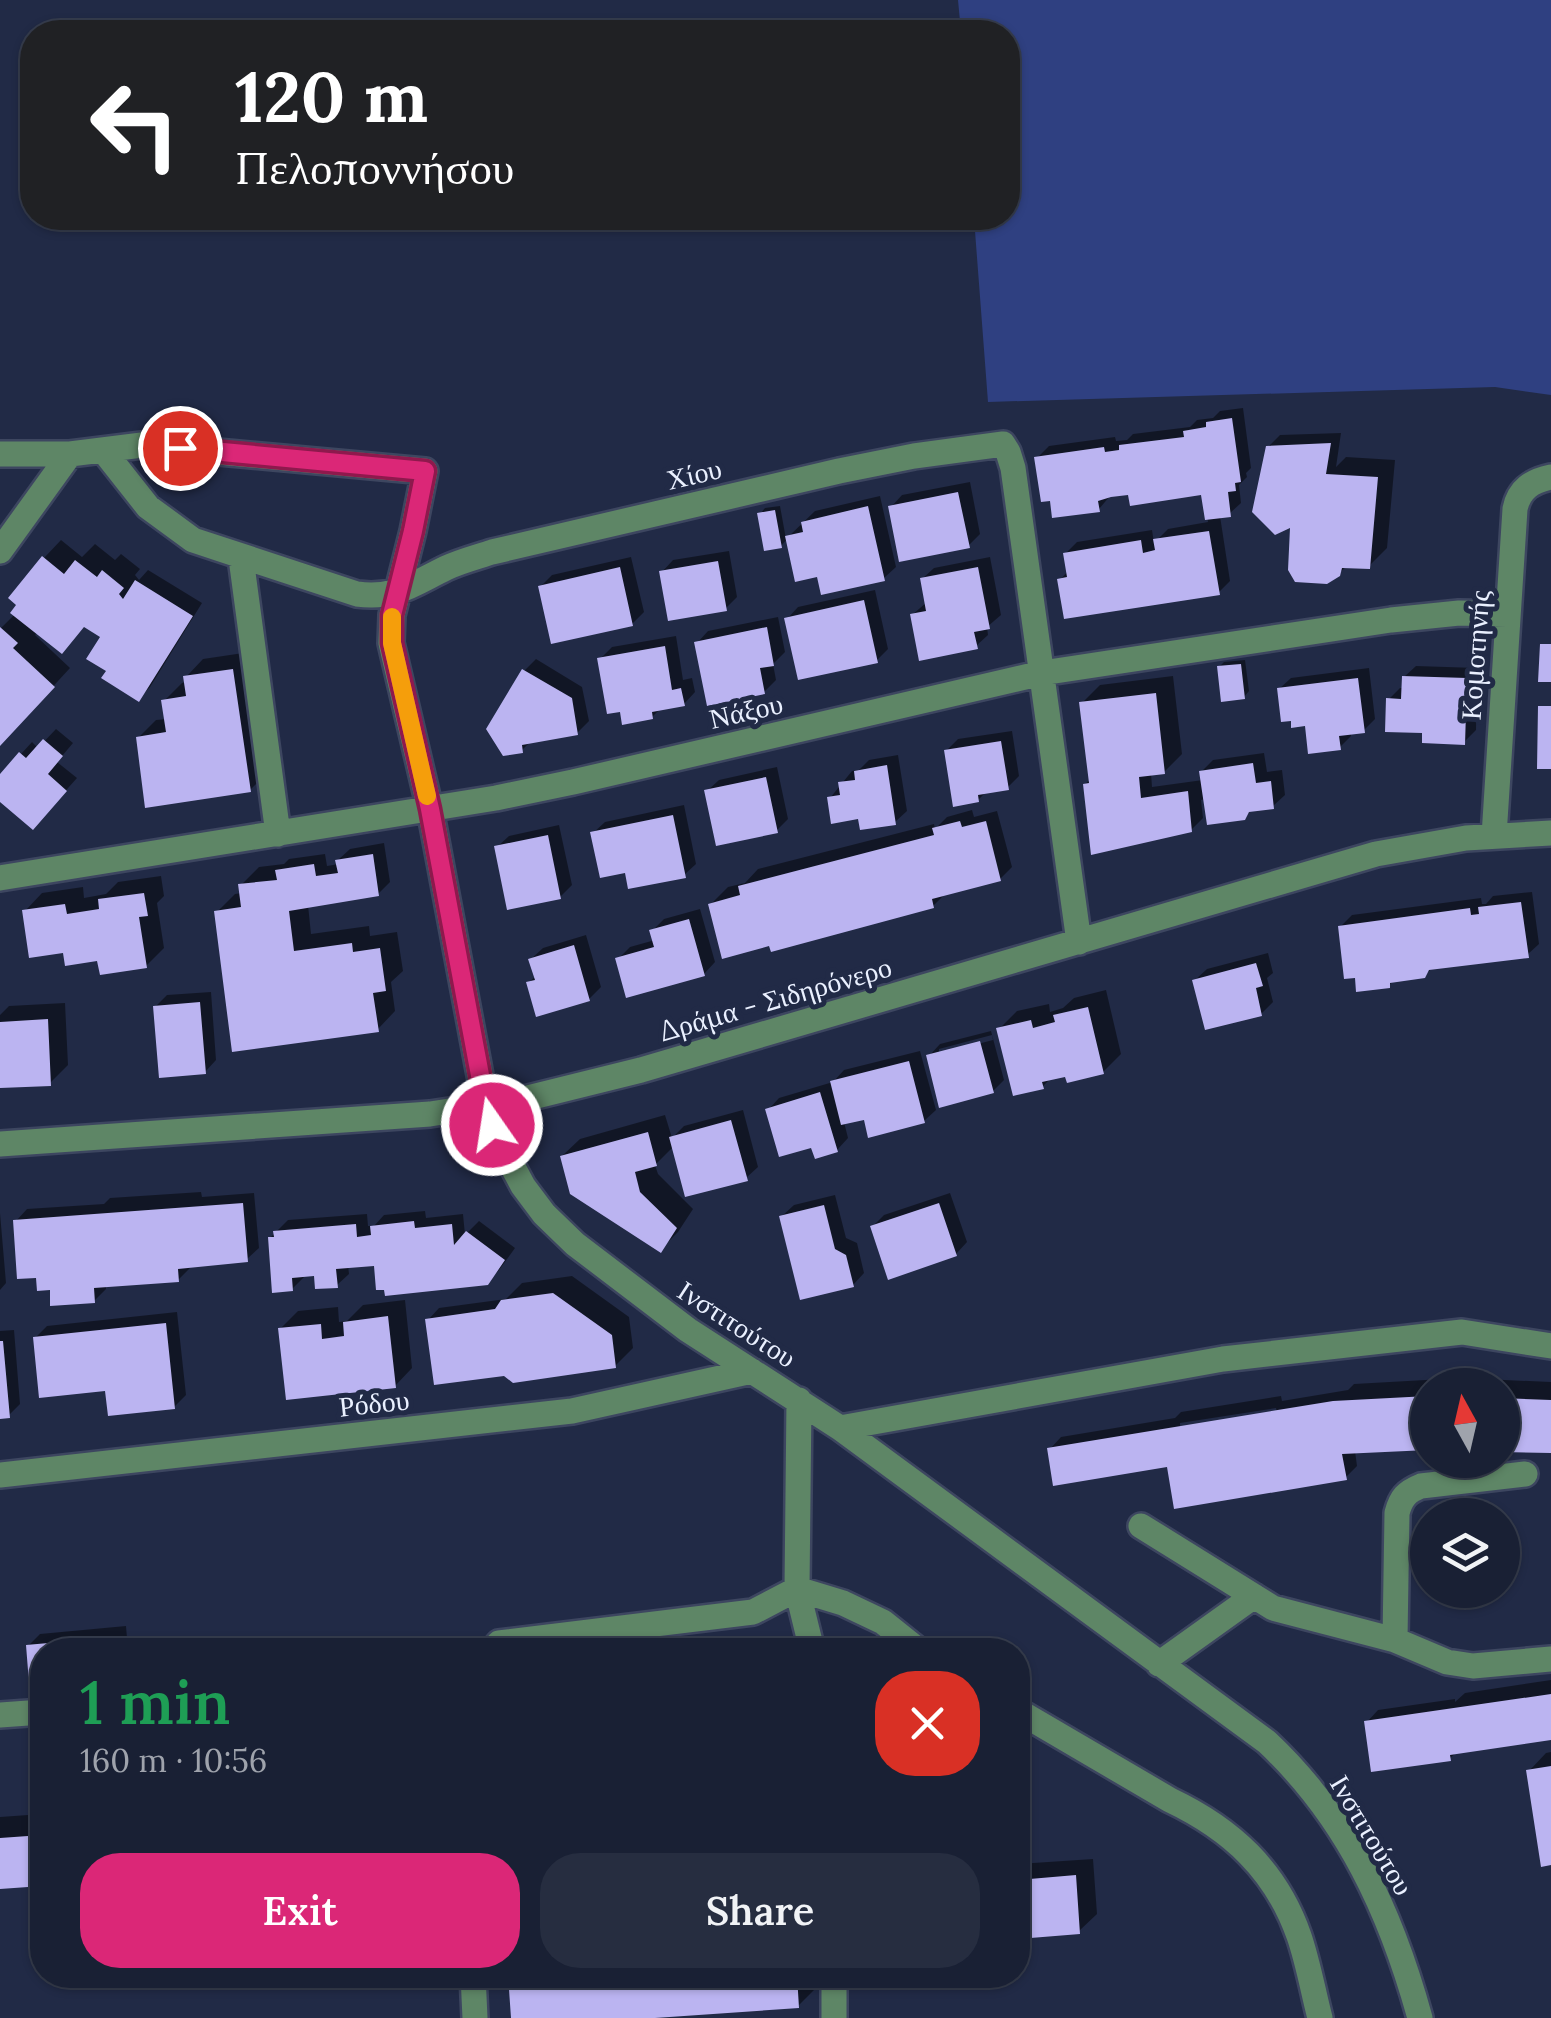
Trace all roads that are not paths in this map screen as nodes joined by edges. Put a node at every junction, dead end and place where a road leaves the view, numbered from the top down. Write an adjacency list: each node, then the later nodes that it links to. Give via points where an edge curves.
1 (102, 450): 3 (street); 6 (street, via 148,507 193,540); 7 (street, Ινστιτούτου, via 142,445 425,471)
2 (0, 454): 3 (street)
3 (70, 454): 5 (street)
4 (1541, 480): 8 (street, Κομοτηνής, via 1517,501)
5 (0, 551)
6 (240, 558): 7 (street, via 356,594); 12 (street)
7 (398, 592): 9 (street, Χίου, via 466,560 801,480 1003,444 1013,468); 10 (street, Ινστιτούτου, via 392,643)
8 (1507, 614): 9 (street, Νάξου, via 1390,620); 13 (street, Κομοτηνής)
9 (1042, 673): 10 (street, Νάξου); 15 (street)
10 (430, 809): 12 (street, Νάξου); 16 (street, Ινστιτούτου)
11 (1551, 833): 13 (street, Δράμα - Σιδηρόνερο)
12 (278, 834): 14 (street, Νάξου)
13 (1494, 836): 15 (street, Δράμα - Σιδηρόνερο, via 1376,854)
14 (0, 878)
15 (1079, 942): 16 (street, Δράμα - Σιδηρόνερο, via 640,1070)
16 (486, 1107): 17 (street, Δράμα - Σιδηρόνερο); 19 (street, Ινστιτούτου, via 523,1186 560,1230)
17 (0, 1144)
18 (1551, 1346): 21 (street, via 1462,1332 1333,1346 1223,1359)
19 (752, 1371): 20 (street, Ινστιτούτου); 22 (street, Ρόδου, via 572,1411)
20 (799, 1400): 21 (street, Ινστιτούτου); 25 (street)
21 (840, 1428): 32 (street, Ινστιτούτου)
22 (0, 1474)
23 (1526, 1474): 30 (street, via 1421,1486 1400,1500)
24 (1141, 1526): 26 (street)
25 (797, 1589): 27 (street, via 753,1612); 28 (street); 29 (street, via 843,1603)
26 (1254, 1596): 30 (street, via 1273,1608); 32 (street)
27 (540, 1638)
28 (809, 1638)
29 (903, 1638)
30 (1394, 1640): 31 (street, via 1472,1666)
31 (1551, 1659)
32 (1159, 1664): 41 (street, Ινστιτούτου, via 1267,1742 1328,1812 1376,1892)
33 (30, 1713): 34 (street)
34 (0, 1715)
35 (1030, 1718): 40 (street, via 1239,1844 1289,1912)
36 (474, 1988): 38 (street)
37 (834, 1988): 39 (street)
38 (475, 2018)
39 (834, 2018)
40 (1320, 2018)
41 (1420, 2018)

